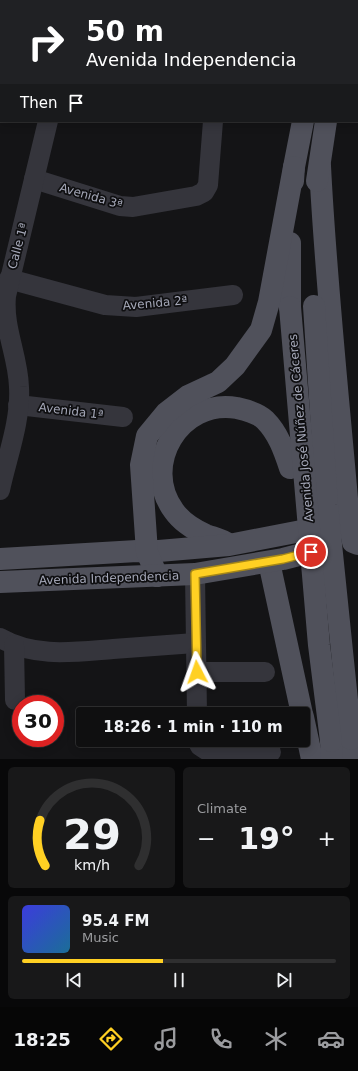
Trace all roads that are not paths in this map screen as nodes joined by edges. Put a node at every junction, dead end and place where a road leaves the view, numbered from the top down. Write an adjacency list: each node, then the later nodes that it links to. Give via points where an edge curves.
1 (48, 122): 7 (street, Calle 1ª)
2 (213, 122): 7 (street, Avenida 3ª, via 208,185 204,192 196,196 144,206 120,206)
3 (303, 122): 6 (main road, Avenida José Núñez de Cáceres)
4 (326, 122): 5 (main road, Avenida José Núñez de Cáceres)
5 (320, 166): 13 (main road, via 331,340); 31 (main road, Avenida José Núñez de Cáceres, bridge, via 315,198 314,306)
6 (294, 167): 15 (main road, via 269,302 261,330 235,366 218,382 188,396 166,413 147,436 142,465); 23 (main road, Avenida José Núñez de Cáceres, bridge, via 290,307)
7 (34, 179): 8 (street, Calle 1ª)
8 (9, 279): 9 (street, Avenida 2ª, via 120,307); 10 (street, Calle 1ª, via 5,309 18,375)
9 (233, 295)
10 (18, 405): 11 (street, Avenida 1ª); 12 (street, Calle 1ª)
11 (123, 417)
12 (0, 490)
13 (355, 534): 14 (main road, Avenida Independencia); 17 (main road, Avenida Independencia)
14 (229, 545): 15 (main road, Avenida Independencia); 23 (main road, bridge, via 190,525 175,513 164,496 162,464 173,435 199,412 214,407 247,410 264,419 283,446 290,468)
15 (147, 552): 16 (main road, Avenida Independencia); 19 (main road)
16 (0, 559)
17 (269, 562): 18 (main road, Avenida Independencia); 28 (main road)
18 (195, 574): 19 (main road, Avenida Independencia); 22 (street)
19 (157, 576): 20 (main road, Avenida Independencia)
20 (0, 582)
21 (7, 642): 22 (street, via 28,649 55,653); 26 (street)
22 (195, 643): 24 (street)
23 (319, 645): 31 (main road, Avenida José Núñez de Cáceres, bridge)
24 (197, 672): 25 (street); 27 (street)
25 (265, 672)
26 (14, 695)
27 (197, 707)
28 (300, 707)
29 (202, 747): 32 (street, via 206,750)
30 (309, 747): 33 (main road)
31 (342, 749)
32 (271, 752)
33 (312, 759)

